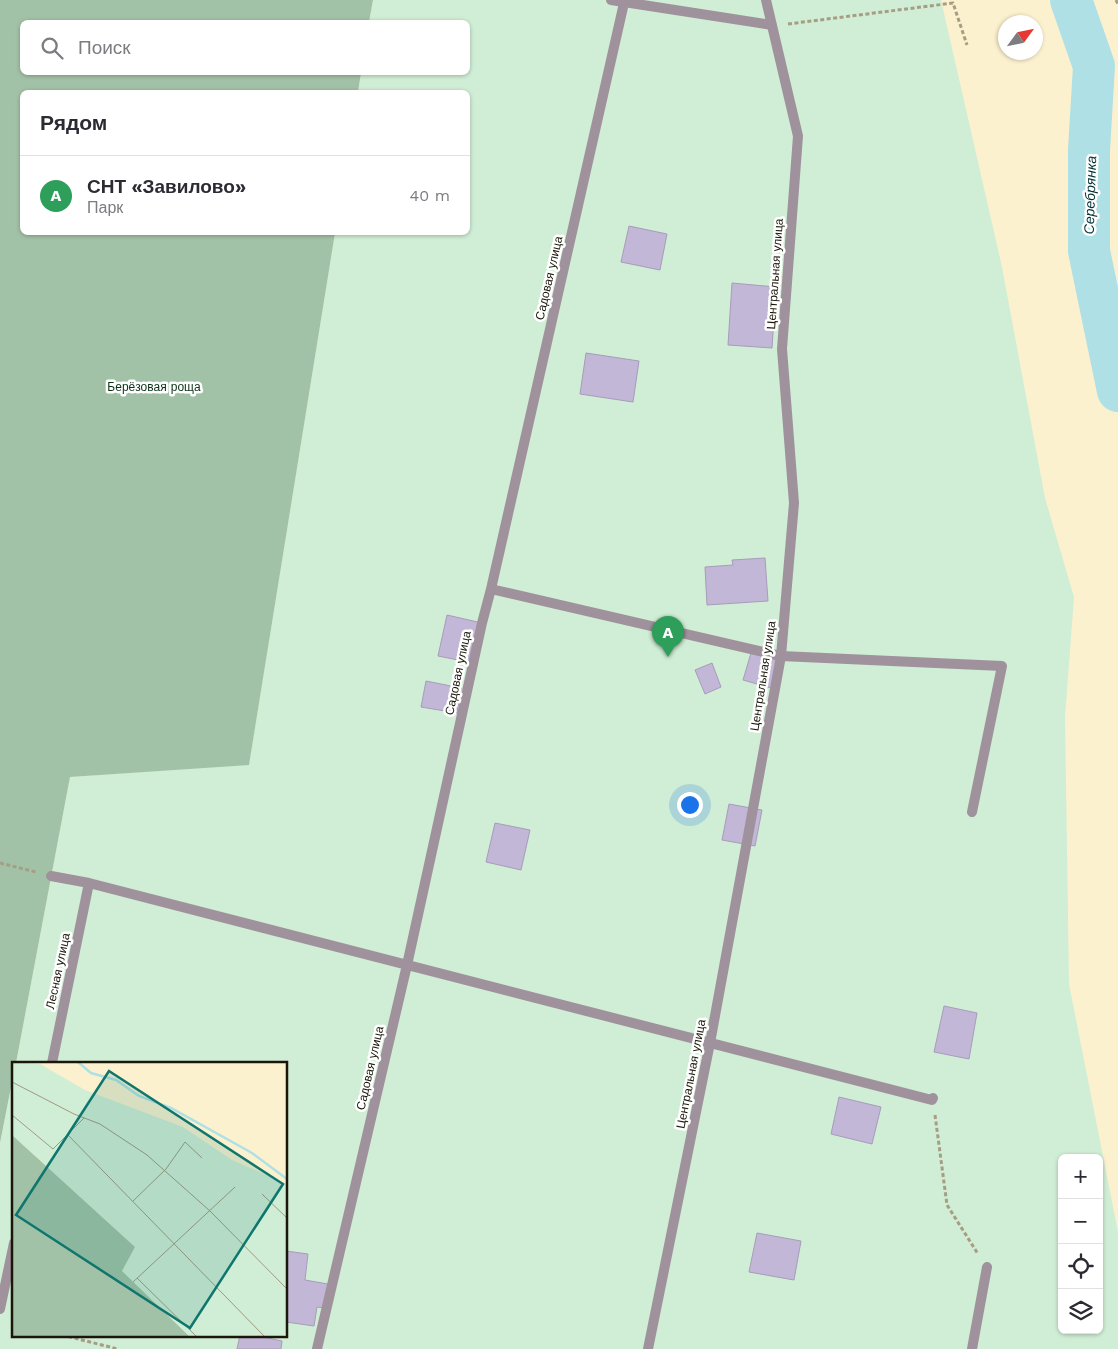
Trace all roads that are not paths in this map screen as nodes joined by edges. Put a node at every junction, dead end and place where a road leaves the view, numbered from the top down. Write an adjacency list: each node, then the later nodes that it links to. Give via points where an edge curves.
1 (611, 0): 3 (lane)
2 (766, 0): 4 (lane, Центральная улица)
3 (624, 3): 4 (lane); 5 (lane, Садовая улица)
4 (772, 25): 6 (lane, Центральная улица, via 798,136 782,349 794,503)
5 (491, 589): 6 (lane); 10 (lane, Садовая улица)
6 (781, 656): 7 (lane, via 1002,666); 11 (lane, Центральная улица)
7 (972, 812)
8 (51, 876): 9 (lane)
9 (89, 883): 10 (lane); 12 (lane, Лесная улица)
10 (407, 965): 11 (lane); 17 (lane, Садовая улица)
11 (710, 1043): 13 (lane); 18 (lane, Центральная улица)
12 (52, 1062)
13 (933, 1098)
14 (12, 1252): 16 (lane)
15 (987, 1267): 19 (lane)
16 (0, 1309)
17 (318, 1349)
18 (648, 1349)
19 (972, 1349)

